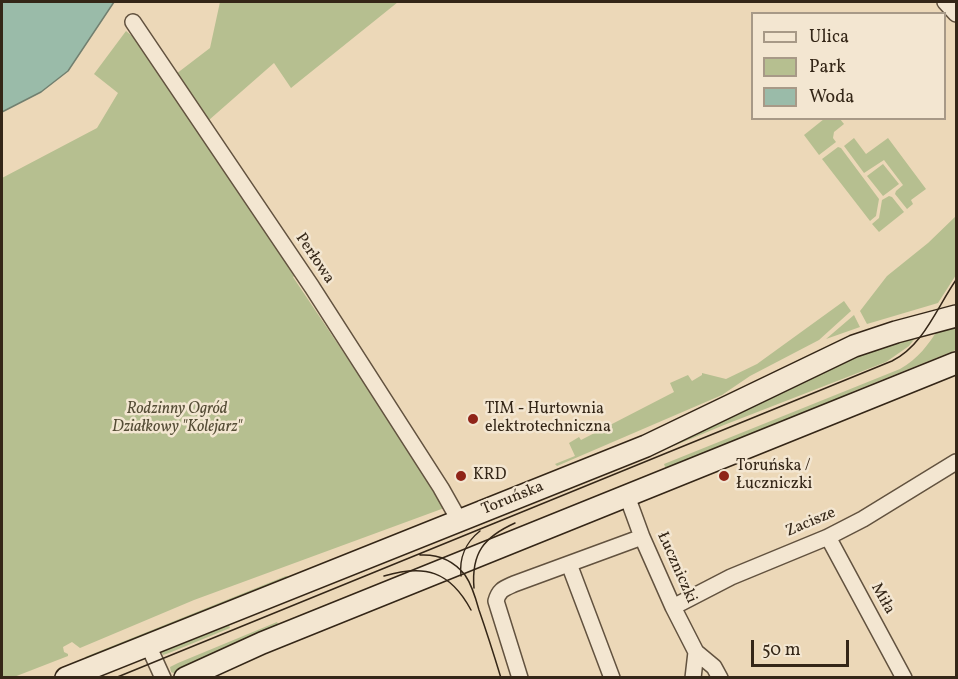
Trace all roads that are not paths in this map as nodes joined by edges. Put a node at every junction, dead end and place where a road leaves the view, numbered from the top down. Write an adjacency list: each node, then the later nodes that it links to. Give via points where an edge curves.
1 (945, 2): 2 (street)
2 (957, 14)
3 (133, 21): 8 (street, Perłowa, via 312,287)
4 (957, 316): 8 (main road, Toruńska, via 854,346 646,446)
5 (957, 363): 7 (main road)
6 (957, 462): 10 (street, Zacisze)
7 (627, 496): 9 (street, Łuczniczki); 17 (main road, via 262,643)
8 (459, 520): 13 (main road, Toruńska)
9 (642, 537): 11 (street); 12 (street, Łuczniczki)
10 (828, 537): 12 (street, Zacisze, via 731,577); 22 (street, Miła)
11 (569, 564): 18 (street, via 498,594 496,601); 19 (street)
12 (673, 607): 14 (street, Łuczniczki)
13 (148, 645): 15 (main road, Toruńska); 16 (street)
14 (696, 652): 20 (street); 21 (street, Łuczniczki, via 714,667)
15 (66, 678)
16 (163, 678)
17 (185, 678)
18 (520, 678)
19 (612, 678)
20 (693, 678)
21 (720, 678)
22 (904, 678)

